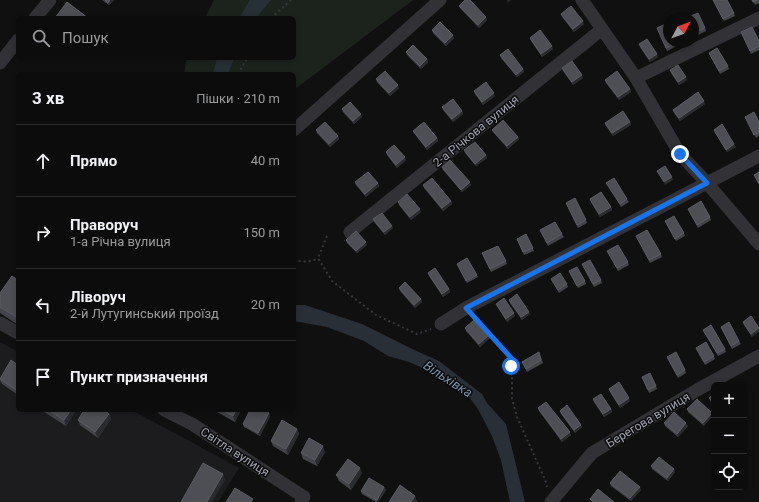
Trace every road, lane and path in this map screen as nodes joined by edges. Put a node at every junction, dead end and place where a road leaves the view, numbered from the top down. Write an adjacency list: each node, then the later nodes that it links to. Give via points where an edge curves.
1 (291, 0): 6 (path)
2 (440, 0): 14 (street)
3 (582, 0): 8 (street)
4 (46, 1): 5 (street)
5 (36, 16)
6 (273, 16)
7 (759, 18): 13 (street)
8 (601, 30): 13 (street); 17 (street, 2-а Річкова вулиця)
9 (16, 43): 11 (street)
10 (246, 60): 12 (path)
11 (0, 63)
12 (239, 72)
13 (636, 78): 16 (street, via 680,154)
14 (296, 128)
15 (759, 156): 16 (street)
16 (707, 183): 19 (street); 22 (street)
17 (350, 232)
18 (328, 236): 20 (path)
19 (759, 244)
20 (318, 258): 21 (path, via 314,261); 24 (path, via 332,281 376,315 417,334)
21 (296, 260)
22 (466, 308): 24 (street); 28 (path, via 512,359 512,399)
23 (0, 323): 25 (street)
24 (441, 324)
25 (16, 332)
26 (759, 356): 30 (street, Берегова вулиця, via 592,453)
27 (168, 412): 29 (street, Світла вулиця, via 192,424)
28 (547, 489)
29 (305, 500)
30 (551, 502)

